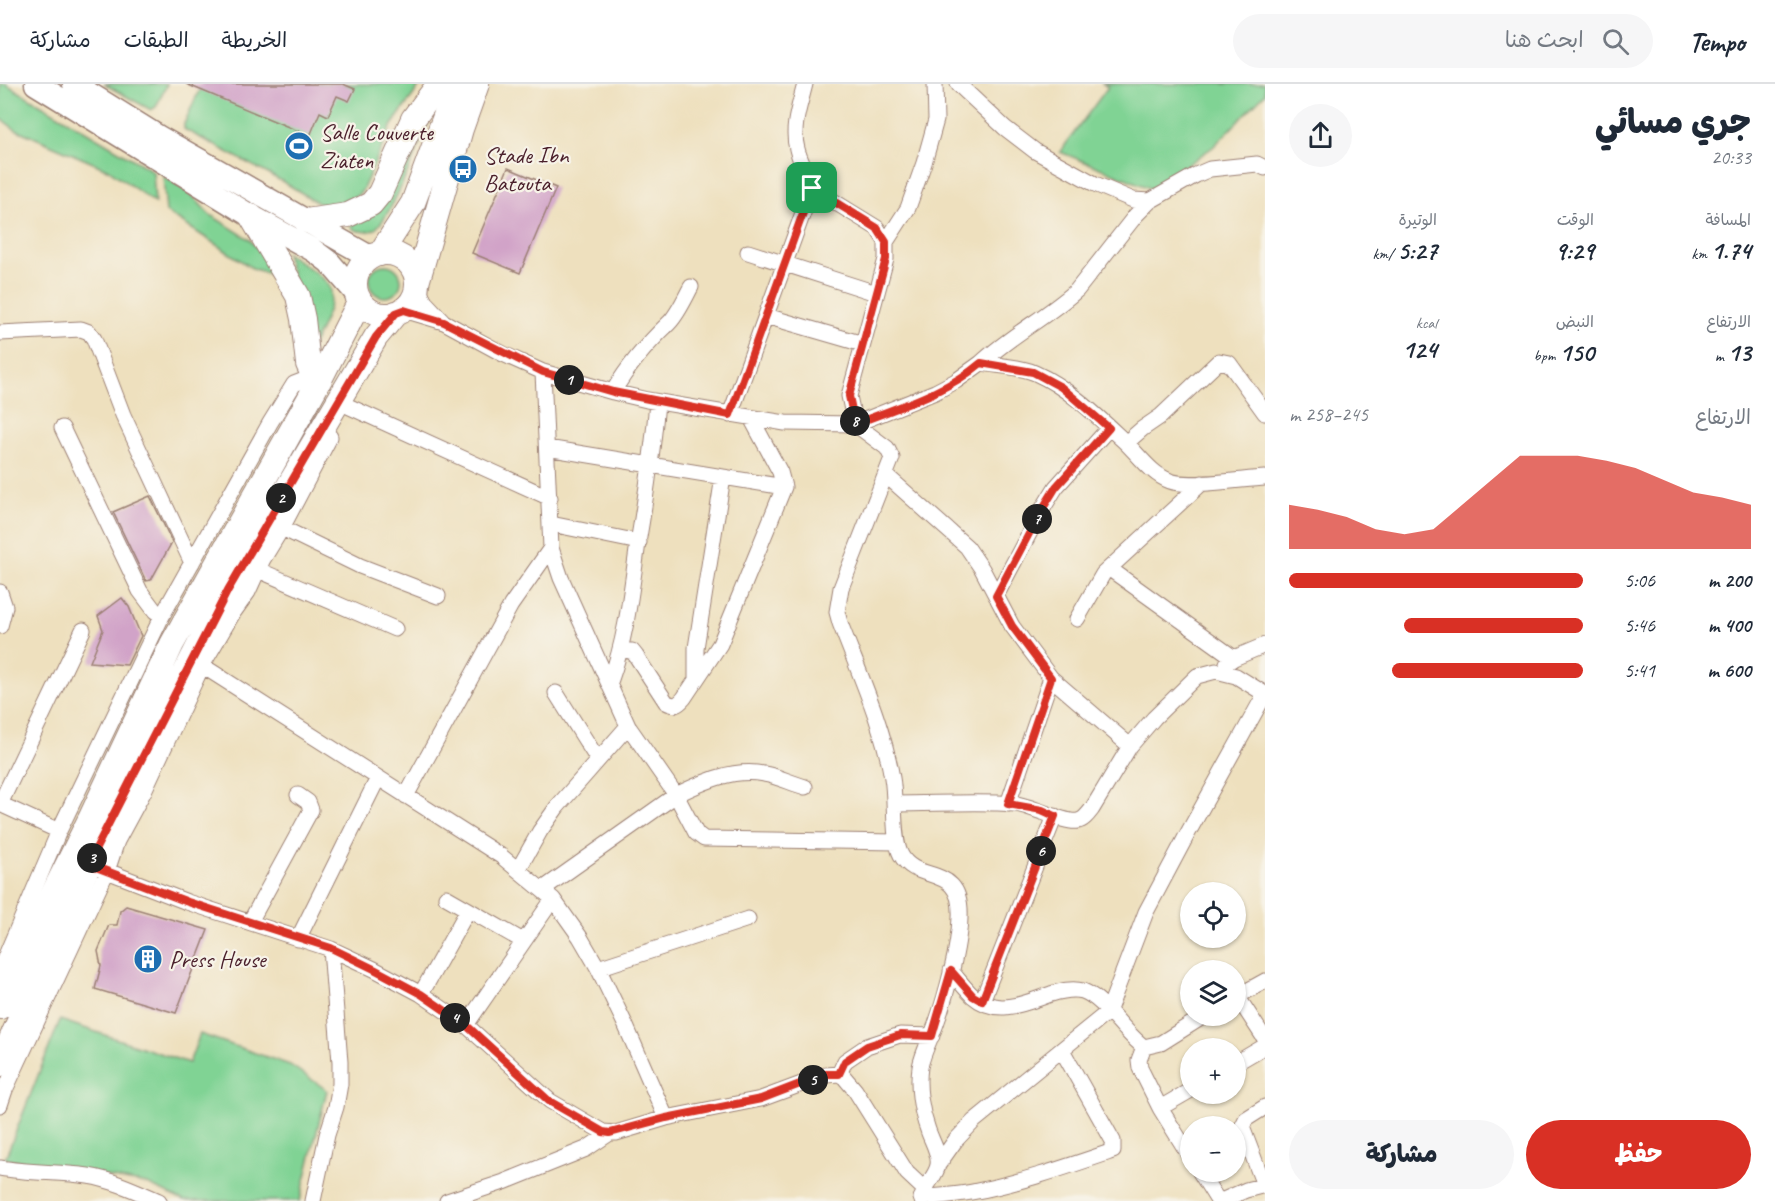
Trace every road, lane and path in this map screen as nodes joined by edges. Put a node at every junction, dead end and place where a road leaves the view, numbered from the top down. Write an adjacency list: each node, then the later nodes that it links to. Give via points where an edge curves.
1 (36, 84): 12 (street)
2 (74, 84): 13 (street)
3 (439, 84): 13 (main road, via 413,119 380,193 371,204 348,215)
4 (457, 84): 16 (main road, via 413,203)
5 (477, 84): 18 (main road)
6 (805, 84): 10 (street, via 794,131)
7 (935, 84): 14 (street, via 936,120 924,163 908,208)
8 (958, 84): 11 (street, via 1035,151 1095,184 1133,200)
9 (1265, 168): 11 (street, via 1257,165 1209,169)
10 (812, 188): 14 (street, via 877,228); 17 (street)
11 (1150, 201): 27 (street, via 1077,290)
12 (251, 216): 21 (street, via 313,250); 29 (main road, via 298,296 312,373)
13 (306, 221): 16 (street)
14 (886, 242): 20 (street, via 886,259)
15 (748, 252): 17 (street)
16 (375, 256): 18 (main road, via 401,257 415,273); 21 (main road, via 362,264 357,273)
17 (784, 264): 20 (street); 23 (street)
18 (417, 285): 22 (main road, via 410,303); 24 (street, via 425,302)
19 (691, 287): 30 (street, via 670,322 624,372)
20 (876, 293): 26 (street)
21 (358, 297): 22 (main road, via 376,314); 29 (main road)
22 (400, 311): 24 (street); 32 (main road, via 376,337)
23 (766, 316): 26 (street); 34 (street)
24 (444, 322): 28 (street)
25 (0, 333): 52 (street, via 81,329 89,332)
26 (863, 344): 36 (street, via 849,396)
27 (981, 363): 36 (street, via 934,392); 38 (street, via 1033,372 1061,387)
28 (543, 372): 30 (street); 40 (street)
29 (310, 382): 52 (street, via 270,423); 102 (main road, via 172,644)
30 (613, 392): 31 (street)
31 (657, 402): 34 (street); 41 (street)
32 (343, 404): 47 (street); 48 (main road)
33 (1265, 413): 39 (street, via 1229,363 1219,361)
34 (730, 415): 35 (street)
35 (751, 418): 36 (street, via 785,423); 46 (street)
36 (855, 424): 42 (street, via 887,448 892,458)
37 (62, 428): 58 (street, via 140,591)
38 (1109, 428): 39 (street); 57 (street, via 1056,487)
39 (1126, 443): 45 (street, via 1162,478)
40 (547, 448): 41 (street); 47 (street)
41 (651, 464): 43 (street); 50 (street)
42 (887, 476): 57 (street, via 967,547); 82 (street, via 841,588 837,612 886,752)
43 (723, 477): 46 (street); 69 (street, via 696,648)
44 (1265, 478): 45 (street)
45 (1202, 483): 54 (street)
46 (784, 487): 69 (street, via 720,645)
47 (550, 498): 49 (street)
48 (275, 524): 53 (main road); 56 (street, via 360,566)
49 (551, 524): 50 (street); 51 (street)
50 (639, 542): 64 (street)
51 (551, 548): 70 (street); 80 (street, via 511,605)
52 (192, 562): 58 (street)
53 (250, 566): 61 (street); 66 (main road)
54 (1110, 569): 59 (street, via 1103,574); 65 (street)
55 (0, 592): 60 (street, via 5,607)
56 (438, 596)
57 (996, 596): 68 (street, via 1012,626)
58 (162, 616): 85 (street)
59 (1077, 620)
60 (0, 626)
61 (395, 629)
62 (83, 630): 81 (street)
63 (1265, 645): 65 (street)
64 (621, 650): 69 (street, via 632,651 672,706 678,705); 70 (street)
65 (1234, 658): 67 (street)
66 (197, 662): 76 (street); 87 (main road)
67 (1216, 671): 72 (street, via 1236,676); 74 (street, via 1197,676)
68 (1051, 678): 74 (street); 83 (street)
69 (696, 680)
70 (610, 682): 73 (street)
71 (556, 693): 75 (street)
72 (1265, 694): 105 (street, via 1146,912)
73 (628, 726): 75 (street); 79 (street)
74 (1130, 746): 84 (street, via 1086,816 1078,821)
75 (598, 760): 88 (street, via 557,807)
76 (378, 778): 80 (street); 94 (street)
77 (805, 787): 79 (street, via 762,773 728,775)
78 (298, 795): 93 (street, via 311,810)
79 (676, 795): 86 (street, via 696,833 704,839); 89 (street)
80 (406, 796): 88 (street)
81 (0, 804): 85 (street)
82 (896, 804): 83 (street); 86 (street)
83 (1008, 804): 84 (street)
84 (1055, 816): 103 (street)
85 (59, 831): 102 (street, via 1,967)
86 (897, 842): 98 (street, via 899,853 908,864 948,881 957,893 961,917)
87 (98, 868): 93 (street); 114 (main road); 117 (street)
88 (518, 870): 89 (street)
89 (548, 894): 95 (street); 97 (street, via 580,936)
90 (446, 897): 91 (street)
91 (468, 910): 95 (street); 101 (street)
92 (748, 919): 97 (street)
93 (250, 921): 94 (street)
94 (298, 939): 96 (street)
95 (524, 941): 106 (street)
96 (331, 948): 101 (street); 131 (street, via 340,1084)
97 (598, 968): 120 (street)
98 (951, 971): 103 (street); 108 (street)
99 (1265, 981): 100 (street)
100 (1246, 991)
101 (421, 994): 106 (street)
102 (3, 1001)
103 (982, 1001): 105 (street, via 1015,1007 1059,991 1080,990)
104 (1246, 1011): 109 (street)
105 (1108, 1012): 111 (street); 112 (street)
106 (466, 1025): 122 (street, via 549,1101)
107 (1188, 1026): 111 (street, via 1161,1043)
108 (932, 1036): 115 (street, via 900,1035 867,1046 845,1061); 125 (street, via 920,1067 921,1108)
109 (1265, 1039)
110 (1265, 1046): 113 (street)
111 (1144, 1047): 119 (street, via 1140,1068)
112 (1062, 1050): 125 (street, via 974,1121); 129 (street, via 1113,1141 1113,1151 970,1193)
113 (1246, 1057)
114 (0, 1064)
115 (839, 1074): 120 (street, via 826,1074 761,1099); 129 (street, via 855,1090)
116 (1180, 1096): 119 (street)
117 (0, 1105)
118 (1265, 1107): 121 (street)
119 (1160, 1108): 123 (street)
120 (666, 1118): 122 (street)
121 (1246, 1120)
122 (610, 1133): 132 (street, via 586,1149)
123 (1180, 1140)
124 (1246, 1148): 128 (street)
125 (938, 1165): 129 (street)
126 (0, 1168): 130 (street, via 89,1176)
127 (1207, 1182): 133 (street)
128 (1265, 1185): 133 (street)
129 (922, 1196)
130 (159, 1201)
131 (313, 1201)
132 (447, 1201)
133 (1220, 1201)

